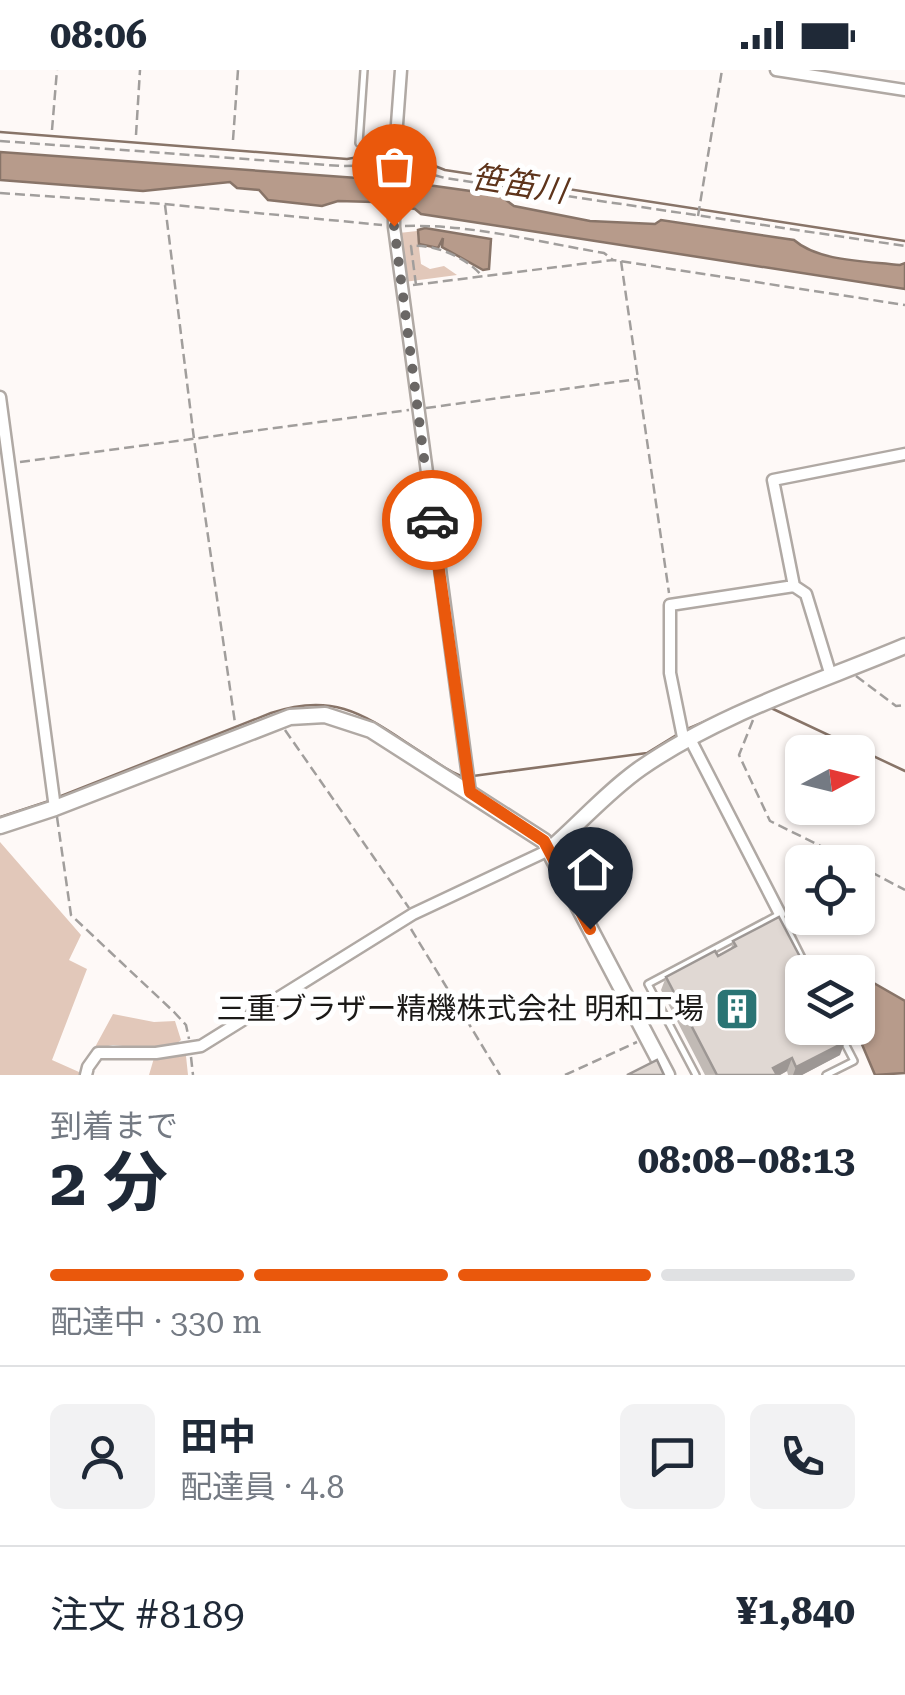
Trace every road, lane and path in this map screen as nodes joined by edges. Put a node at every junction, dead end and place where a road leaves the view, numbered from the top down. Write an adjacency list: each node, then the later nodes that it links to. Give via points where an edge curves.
1 (57, 70): 9 (path)
2 (140, 70): 10 (path)
3 (238, 70): 12 (path)
4 (364, 70): 13 (lane)
5 (401, 70): 14 (street)
6 (722, 70): 17 (path)
7 (776, 70): 8 (street)
8 (905, 90)
9 (52, 130)
10 (136, 135)
11 (0, 140): 14 (path)
12 (234, 140)
13 (359, 143)
14 (394, 165): 17 (path); 18 (street)
15 (0, 193): 16 (path)
16 (164, 204): 18 (path); 29 (path)
17 (698, 214): 19 (path)
18 (394, 225): 20 (path, via 456,228 604,252); 24 (street)
19 (905, 246)
20 (613, 260): 21 (path); 22 (path)
21 (621, 261): 25 (path); 26 (path)
22 (481, 276): 23 (path); 23 (path, via 457,257 418,245 411,246)
23 (416, 285): 24 (path)
24 (402, 287): 28 (street)
25 (905, 305)
26 (638, 379): 28 (path); 33 (path)
27 (0, 397): 31 (street)
28 (417, 409): 29 (path); 42 (street)
29 (194, 439): 31 (path); 40 (path)
30 (905, 454): 32 (street, via 773,480)
31 (8, 463): 43 (street)
32 (794, 586): 33 (street); 36 (street, via 806,594)
33 (670, 605): 41 (street, via 670,673)
34 (905, 646): 35 (street)
35 (847, 670): 36 (street); 38 (path, via 896,706)
36 (831, 676): 37 (street)
37 (764, 704): 41 (street); 45 (path, via 739,756 770,821)
38 (905, 705)
39 (278, 720): 40 (street); 42 (street, via 315,714 353,722); 50 (path)
40 (236, 730): 43 (street)
41 (684, 735): 46 (street); 49 (street)
42 (469, 782): 46 (street)
43 (54, 802): 44 (street); 54 (path, via 71,915 186,1025)
44 (0, 826)
45 (817, 845)
46 (550, 850): 50 (street); 52 (street)
47 (875, 874): 48 (path)
48 (905, 890)
49 (780, 914): 51 (lane); 60 (lane, via 648,984)
50 (409, 916): 54 (street); 57 (path)
51 (800, 955)
52 (648, 1038): 58 (path); 59 (street)
53 (846, 1045): 61 (lane, via 854,1061)
54 (190, 1049): 55 (street, via 98,1053); 56 (path)
55 (86, 1075)
56 (193, 1075)
57 (500, 1075)
58 (565, 1075)
59 (668, 1075)
60 (696, 1075)
61 (826, 1075)

